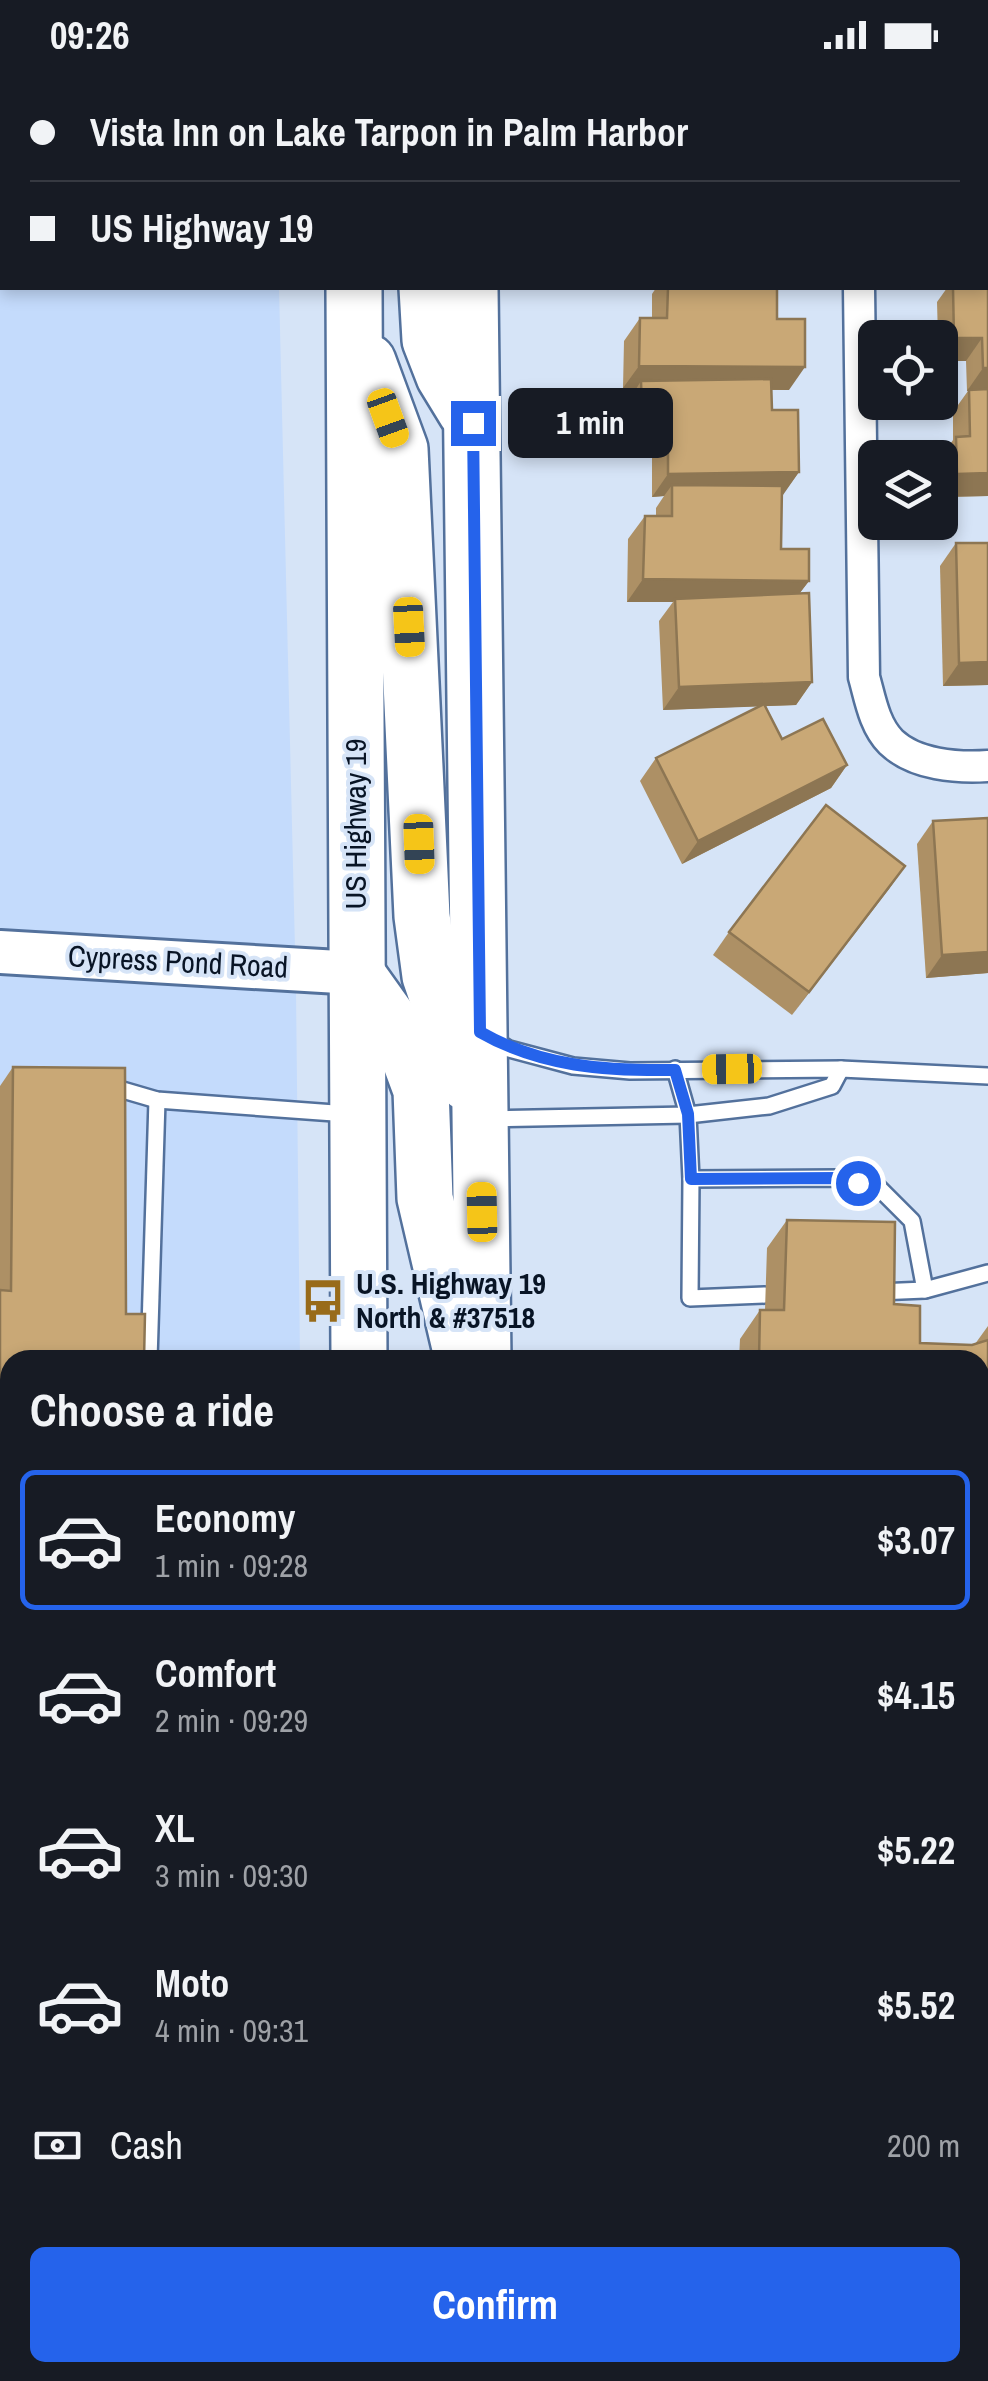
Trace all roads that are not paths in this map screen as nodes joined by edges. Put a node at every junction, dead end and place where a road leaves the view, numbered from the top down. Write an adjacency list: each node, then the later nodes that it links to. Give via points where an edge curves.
1 (427, 290): 5 (highway, via 430,340)
2 (470, 290): 5 (highway)
3 (858, 290): 6 (street, via 864,677 874,713 892,742 925,760)
4 (354, 307): 8 (highway, US Highway 19); 17 (highway, via 400,449 430,976)
5 (473, 423): 9 (highway)
6 (988, 766)
7 (0, 952): 8 (street, Cypress Pond Road)
8 (356, 974): 15 (highway, US Highway 19); 25 (highway, via 401,1036 421,1090 424,1198)
9 (480, 1032): 11 (lane, via 509,1049 573,1066); 17 (highway)
10 (842, 1069): 11 (lane); 12 (lane); 16 (lane, via 832,1086 768,1106)
11 (675, 1070): 16 (lane)
12 (988, 1076)
13 (83, 1082): 14 (lane)
14 (157, 1100): 15 (lane); 23 (lane)
15 (358, 1114): 24 (highway, US Highway 19)
16 (688, 1114): 17 (lane); 18 (lane)
17 (480, 1119): 26 (highway)
18 (691, 1179): 20 (lane, via 838,1178 878,1187 912,1221); 22 (lane, via 690,1298)
19 (988, 1274): 20 (lane)
20 (925, 1290): 21 (lane)
21 (874, 1292)
22 (765, 1295)
23 (149, 1350)
24 (359, 1350)
25 (461, 1350)
26 (484, 1350)

